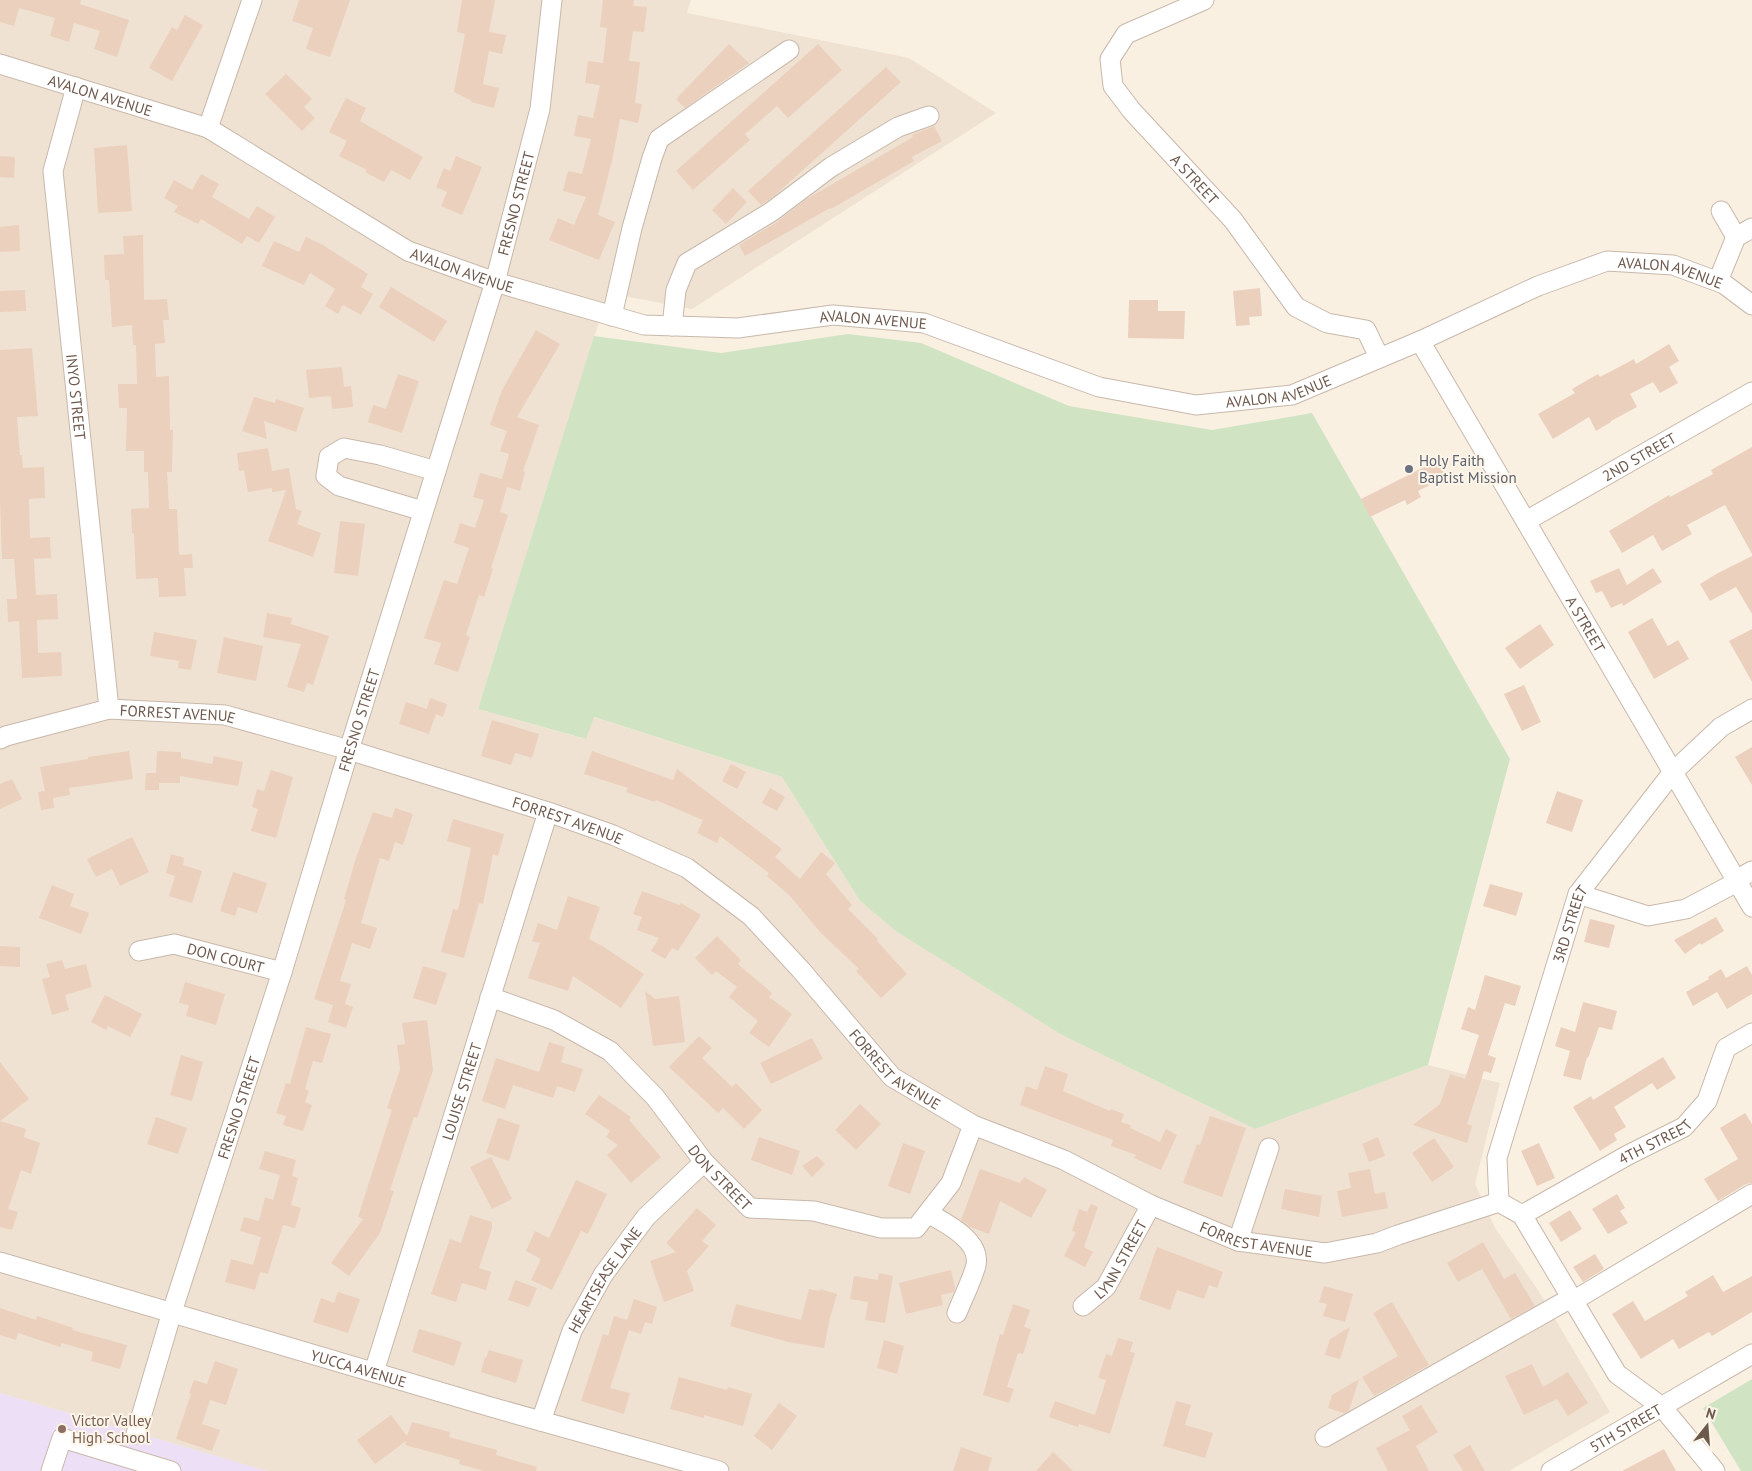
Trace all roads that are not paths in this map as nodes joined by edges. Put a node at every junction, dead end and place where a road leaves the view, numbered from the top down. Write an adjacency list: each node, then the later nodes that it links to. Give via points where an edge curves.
1 (252, 0): 8 (street)
2 (552, 0): 11 (street, FRESNO STREET, via 540,109)
3 (1204, 0): 17 (street, A STREET, via 1126,34 1110,59 1113,86 1132,111 1233,220 1296,306 1326,323 1366,330)
4 (789, 50): 14 (street, via 659,138 632,228)
5 (0, 64): 6 (street, AVALON AVENUE)
6 (76, 87): 8 (street, AVALON AVENUE); 22 (street, INYO STREET, via 53,171)
7 (929, 116): 15 (street, via 898,127 831,167 771,212 687,263 676,290)
8 (208, 128): 11 (street, AVALON AVENUE, via 408,251)
9 (1721, 211): 10 (street)
10 (1744, 233): 12 (street)
11 (494, 282): 14 (street, AVALON AVENUE); 19 (street, FRESNO STREET)
12 (1718, 282): 13 (street, AVALON AVENUE); 16 (street, AVALON AVENUE, via 1673,265 1607,261 1538,286)
13 (1752, 305)
14 (612, 316): 15 (street, AVALON AVENUE, via 644,325)
15 (672, 326): 17 (street, AVALON AVENUE, via 738,328 833,315 924,323 1099,387 1196,405 1292,395)
16 (1420, 341): 17 (street, AVALON AVENUE); 21 (street, A STREET)
17 (1380, 357)
18 (1752, 392): 21 (street, 2ND STREET)
19 (436, 471): 20 (street, FRESNO STREET); 20 (street, via 344,448 329,457 326,476 339,486)
20 (423, 511): 25 (street, FRESNO STREET)
21 (1526, 521): 26 (street, A STREET)
22 (109, 708): 24 (street, FORREST AVENUE); 25 (street, FORREST AVENUE, via 225,715)
23 (1752, 709): 26 (street, 3RD STREET, via 1721,727)
24 (0, 739)
25 (349, 750): 27 (street, FORREST AVENUE); 32 (street, FRESNO STREET)
26 (1673, 772): 28 (street, A STREET); 29 (street, 3RD STREET)
27 (548, 812): 33 (street, LOUISE STREET); 35 (street, FORREST AVENUE, via 613,835 687,868 751,916 892,1077)
28 (1742, 878): 29 (street, via 1686,909 1648,916); 30 (street, A STREET)
29 (1578, 894): 39 (street, 3RD STREET, via 1497,1158)
30 (1752, 907)
31 (139, 951): 32 (street, DON COURT, via 174,944)
32 (282, 972): 47 (street, FRESNO STREET)
33 (490, 997): 37 (street, DON STREET, via 554,1020 610,1051 655,1097); 50 (street, LOUISE STREET)
34 (1752, 1033): 42 (street, 4TH STREET, via 1726,1048 1707,1100 1684,1128 1628,1155)
35 (973, 1125): 40 (street, FORREST AVENUE, via 1064,1160); 41 (street, DON STREET, via 950,1183)
36 (1269, 1148): 43 (street)
37 (704, 1162): 41 (street, DON STREET, via 750,1208 814,1211 881,1228 916,1228); 52 (street, HEARTSEASE LANE, via 646,1217 603,1275 572,1332)
38 (1752, 1194): 45 (street)
39 (1499, 1202): 42 (street); 43 (street, FORREST AVENUE, via 1376,1243 1325,1253)
40 (1151, 1205): 43 (street, FORREST AVENUE); 46 (street, LYNN STREET, via 1106,1287)
41 (928, 1213): 48 (street, via 952,1227 974,1251 976,1263)
42 (1522, 1215): 45 (street)
43 (1238, 1241)
44 (0, 1262): 47 (street, YUCCA AVENUE)
45 (1572, 1299): 51 (street, via 1617,1374); 54 (street)
46 (1083, 1306)
47 (172, 1312): 50 (street, YUCCA AVENUE); 53 (street, FRESNO STREET)
48 (957, 1312)
49 (1752, 1354): 51 (street, 5TH STREET)
50 (374, 1372): 52 (street, YUCCA AVENUE)
51 (1662, 1407): 58 (street, 5TH STREET); 59 (street)
52 (541, 1421): 57 (street, YUCCA AVENUE)
53 (136, 1434)
54 (1325, 1437)
55 (51, 1471): 56 (street, via 62,1438)
56 (171, 1471)
57 (719, 1471)
58 (1551, 1471)
59 (1715, 1471)

